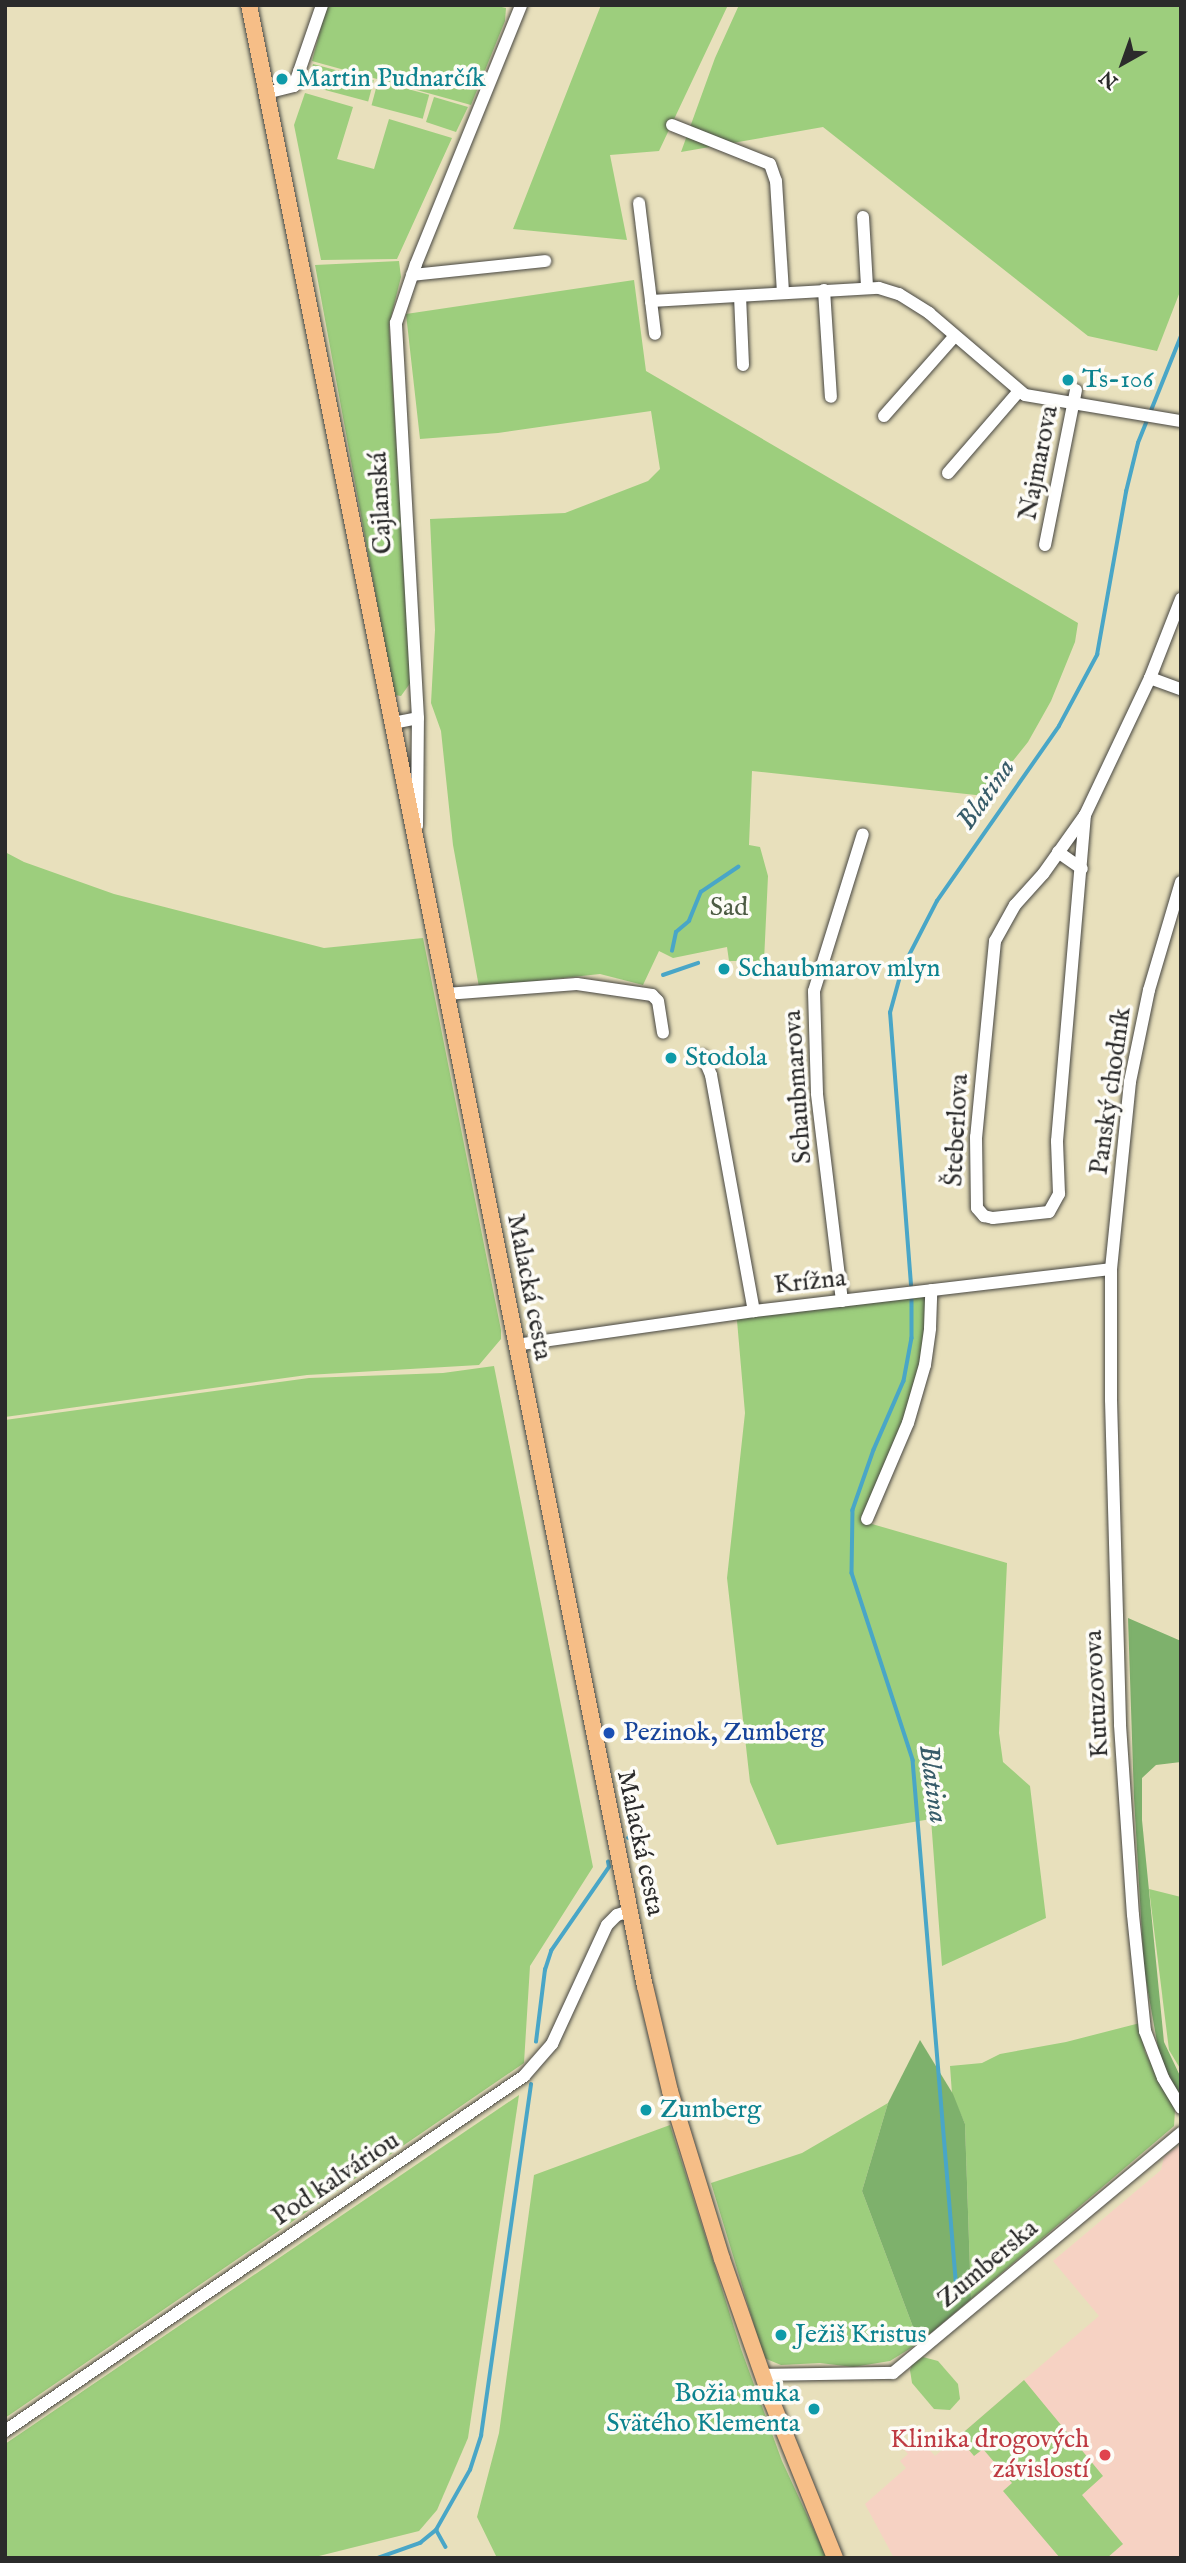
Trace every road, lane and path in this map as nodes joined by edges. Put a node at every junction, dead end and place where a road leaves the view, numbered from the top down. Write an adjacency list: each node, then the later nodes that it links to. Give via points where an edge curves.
1 (249, 5): 4 (main road)
2 (322, 5): 4 (street, via 294,86)
3 (521, 5): 9 (street, Cajlanská)
4 (266, 93): 29 (main road)
5 (672, 125): 12 (street, via 770,164 776,181)
6 (639, 203): 14 (street)
7 (863, 217): 10 (street)
8 (545, 261): 9 (street)
9 (412, 275): 28 (street, Cajlanská, via 396,323)
10 (867, 287): 11 (street); 16 (street, via 915,303)
11 (824, 290): 12 (street); 20 (street)
12 (783, 293): 13 (street)
13 (740, 296): 14 (street); 17 (street)
14 (651, 302): 15 (street)
15 (655, 334)
16 (954, 337): 18 (street); 21 (street)
17 (743, 365)
18 (1018, 391): 19 (street); 23 (street)
19 (1075, 396): 22 (street); 24 (street, Najmarova)
20 (831, 397)
21 (884, 416)
22 (1181, 421)
23 (948, 473)
24 (1045, 545)
25 (1181, 599): 26 (street, Šteberlova)
26 (1150, 678): 27 (street); 30 (street, Šteberlova)
27 (1181, 689)
28 (418, 718): 29 (street); 32 (street, Cajlanská)
29 (393, 723): 32 (main road)
30 (1085, 815): 33 (street, Šteberlova); 34 (street, Šteberlova)
31 (863, 835): 41 (street, Schaubmarova, via 814,992 817,1093)
32 (417, 841): 36 (main road)
33 (1058, 852): 34 (street); 34 (street, Šteberlova, via 1009,914 994,949 976,1137 977,1208 984,1216 1049,1212 1059,1194 1057,1141)
34 (1082, 870)
35 (1181, 882): 39 (street, Panský chodník, via 1138,1036)
36 (446, 995): 37 (street, via 577,984 652,995 658,1001); 43 (main road, Malacká cesta)
37 (663, 1033)
38 (703, 1056): 42 (street, via 711,1075)
39 (1111, 1269): 40 (street, Krížna); 46 (street, Kutuzovova, via 1113,1539 1133,1915 1145,2031 1163,2078)
40 (929, 1290): 41 (street, Krížna); 44 (street, via 925,1365 908,1423)
41 (842, 1301): 42 (street, Krížna)
42 (754, 1311): 43 (street, Krížna)
43 (515, 1345): 45 (main road, Malacká cesta)
44 (867, 1519)
45 (629, 1911): 48 (main road, Malacká cesta, via 670,2091); 49 (street, Pod kalváriou, via 607,1924 552,2044 524,2076)
46 (1181, 2108)
47 (1181, 2133): 48 (street, Zumberska, via 893,2373)
48 (762, 2375): 50 (main road, Malacká cesta)
49 (5, 2431)
50 (835, 2558)

